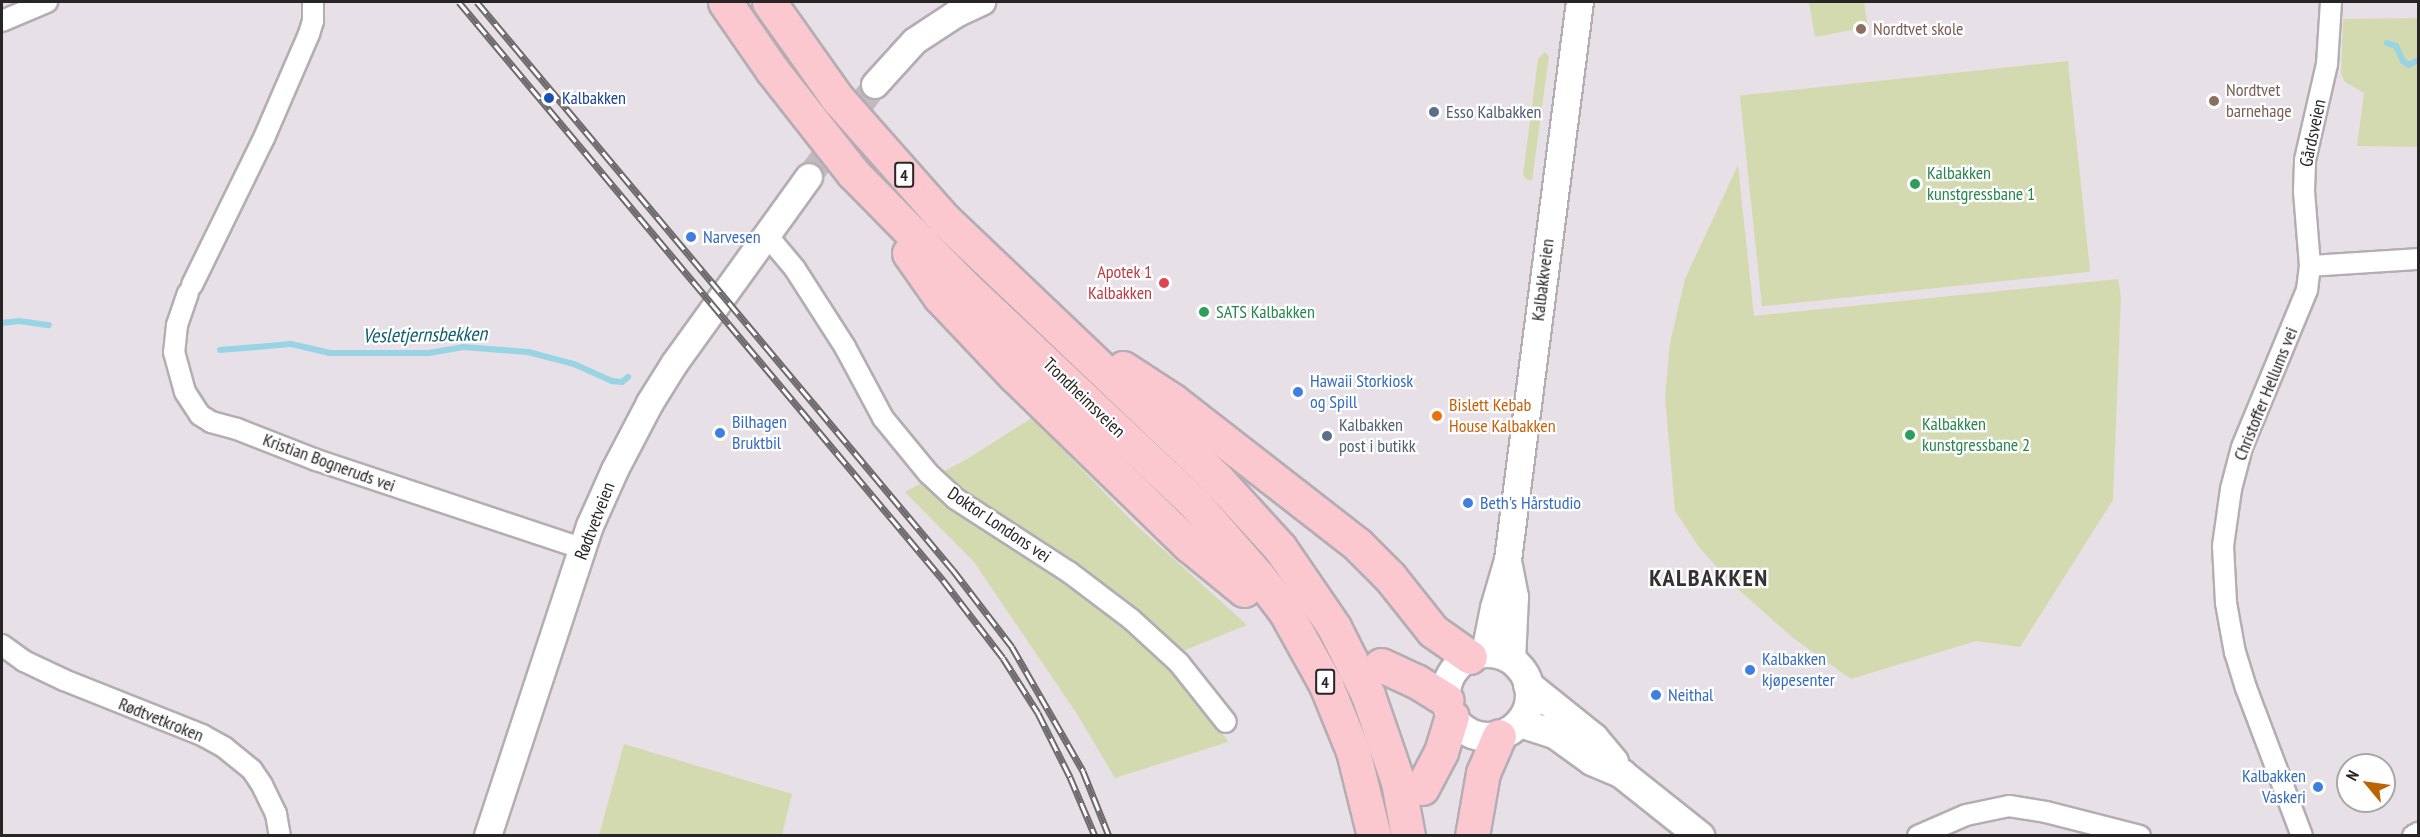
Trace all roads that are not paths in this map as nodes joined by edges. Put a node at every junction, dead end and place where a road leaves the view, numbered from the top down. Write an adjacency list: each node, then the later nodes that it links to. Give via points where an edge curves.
1 (47, 2): 8 (street)
2 (313, 2): 16 (street, Kristian Bogneruds vei, via 309,34 264,138 190,289 177,325 174,352 185,392 200,415 211,422)
3 (725, 2): 11 (highway, Trondheimsveien / 4, via 812,123)
4 (769, 2): 15 (highway, Trondheimsveien / 4, via 824,82 874,143 944,219)
5 (982, 2): 9 (street, via 915,41)
6 (1580, 2): 17 (street, Kalbakkveien)
7 (2331, 2): 14 (street, Gårdsveien, via 2327,64 2305,160)
8 (2, 21)
9 (875, 85)
10 (809, 177): 12 (street, Rødtvetveien)
11 (882, 204): 18 (highway, via 940,297 967,326 1189,545); 32 (highway, Trondheimsveien / 4, via 1196,505 1258,576 1285,611 1326,685 1353,751)
12 (765, 238): 16 (street, Rødtvetveien, via 650,403 611,478); 25 (street, Doktor Londons vei, via 795,269 845,346 883,418 921,467 956,499 1076,577 1138,624 1179,663)
13 (2418, 259): 14 (street)
14 (2310, 266): 38 (street, Christoffer Hellums vei, via 2302,305 2242,447 2230,489 2223,546 2226,603 2235,653)
15 (1060, 330): 20 (highway, via 1172,400 1357,544 1383,569 1433,631); 33 (highway, Trondheimsveien / 4, via 1217,479 1280,548 1312,592 1368,695 1398,782)
16 (582, 549): 31 (street, Rødtvetveien)
17 (1508, 560): 20 (street, Kalbakkveien); 21 (street, Kalbakkveien, via 1515,597)
18 (1244, 590)
19 (2, 645): 30 (street, Rødtvetkroken, via 24,661 64,680 202,735 225,748 252,770 262,785 276,814)
20 (1477, 655): 21 (main road, via 1504,656); 24 (main road, via 1451,675)
21 (1512, 661): 23 (main road, via 1523,672)
22 (1381, 665): 24 (highway, via 1424,686)
23 (1528, 685): 26 (main road, via 1527,711); 27 (main road, via 1594,738)
24 (1449, 709): 26 (main road, via 1467,732 1477,736); 28 (highway, via 1441,752)
25 (1226, 722)
26 (1509, 729): 27 (main road, via 1556,735 1592,761); 34 (highway, via 1483,773)
27 (1622, 774): 35 (main road)
28 (1422, 788)
29 (2418, 833): 39 (street)
30 (280, 836)
31 (488, 836)
32 (1374, 836)
33 (1408, 836)
34 (1472, 836)
35 (1700, 836)
36 (1918, 836): 37 (street, via 1966,815 2009,806)
37 (2140, 836)
38 (2302, 836)
39 (2413, 836)

